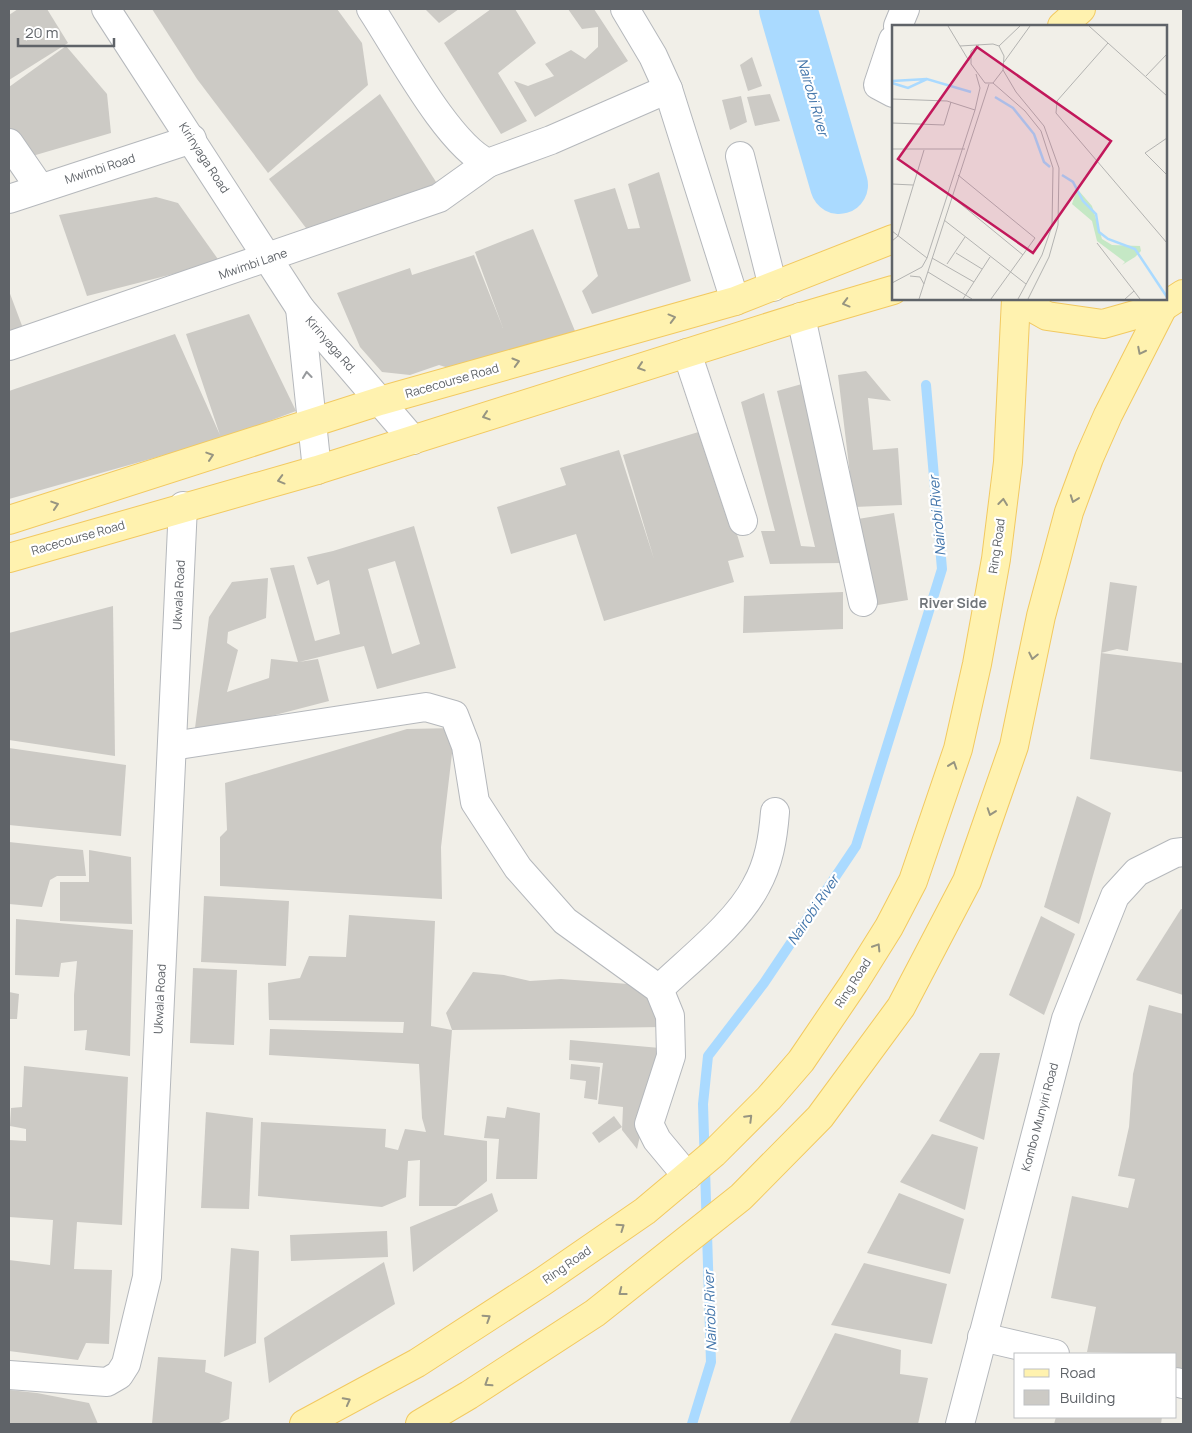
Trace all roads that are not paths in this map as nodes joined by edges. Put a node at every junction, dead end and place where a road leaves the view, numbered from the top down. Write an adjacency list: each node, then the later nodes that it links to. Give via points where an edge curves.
1 (106, 9): 13 (street, Kirinyaga Road)
2 (371, 9): 16 (street, via 461,144)
3 (625, 9): 11 (street)
4 (905, 9): 7 (street)
5 (1058, 9): 8 (main road)
6 (1081, 9): 9 (main road)
7 (898, 25)
8 (1052, 25)
9 (1063, 25)
10 (892, 43): 12 (street, via 878,85)
11 (668, 89): 16 (street, Mwimbi Lane); 25 (street)
12 (892, 92)
13 (192, 139): 17 (street, Mwimbi Road); 20 (street, Kirinyaga Road)
14 (9, 143): 17 (street)
15 (740, 156): 21 (street)
16 (488, 163): 20 (street, Mwimbi Lane, via 439,198)
17 (40, 188): 18 (street, Mwimbi Road)
18 (9, 199)
19 (892, 239): 21 (main road, Racecourse Road)
20 (268, 259): 27 (street, Kirinyaga Road); 29 (street, Mwimbi Lane)
21 (773, 287): 25 (main road, Racecourse Road)
22 (892, 290): 28 (main road, Racecourse Road, one-way to 28)
23 (1017, 300): 44 (main road, Ring Road, one-way to 23, via 769,1098 801,1061 889,927 913,881 958,749 996,559 1008,462)
24 (1019, 300): 26 (main road, via 1048,316 1103,324)
25 (735, 301): 31 (main road, Racecourse Road, one-way to 25)
26 (1173, 301): 49 (main road, one-way to 49, via 1108,415 1089,458 1069,512 1041,616 1014,746 967,881 902,1008 820,1117 741,1198 595,1313)
27 (300, 308): 31 (street, Kirinyaga Rd.); 32 (street, Kirinyaga Rd., one-way to 27)
28 (800, 316): 30 (main road, Racecourse Road); 39 (street)
29 (9, 346)
30 (687, 353): 33 (main road, Racecourse Road, one-way to 33); 37 (street)
31 (380, 402): 32 (main road, Racecourse Road); 33 (street, Kirinyaga Rd.)
32 (312, 423): 34 (street, Kirinyaga Rd.); 36 (main road, Racecourse Road, one-way to 32)
33 (413, 440): 34 (main road, Racecourse Road)
34 (317, 470): 35 (main road, Racecourse Road, one-way to 35)
35 (183, 506): 38 (main road, Racecourse Road); 40 (street, Ukwala Road)
36 (9, 520)
37 (743, 521)
38 (9, 558)
39 (863, 602)
40 (172, 746): 43 (street, via 426,707 454,715 466,746 475,802 518,868 565,920); 47 (street, Ukwala Road, via 147,1277 126,1364 119,1375 107,1382)
41 (775, 812): 43 (street, via 769,855 756,886 738,913)
42 (1183, 852): 45 (street, Kombo Munyiri Road, via 1137,872 1115,896 1066,1020)
43 (659, 989): 44 (street, via 670,1016 671,1056 649,1124 657,1140)
44 (688, 1175): 48 (main road, Ring Road, one-way to 44, via 417,1363 526,1293 645,1211)
45 (982, 1337): 46 (street); 50 (street, Kombo Munyiri Road)
46 (1051, 1353)
47 (9, 1375)
48 (304, 1424)
49 (420, 1424)
50 (960, 1424)

